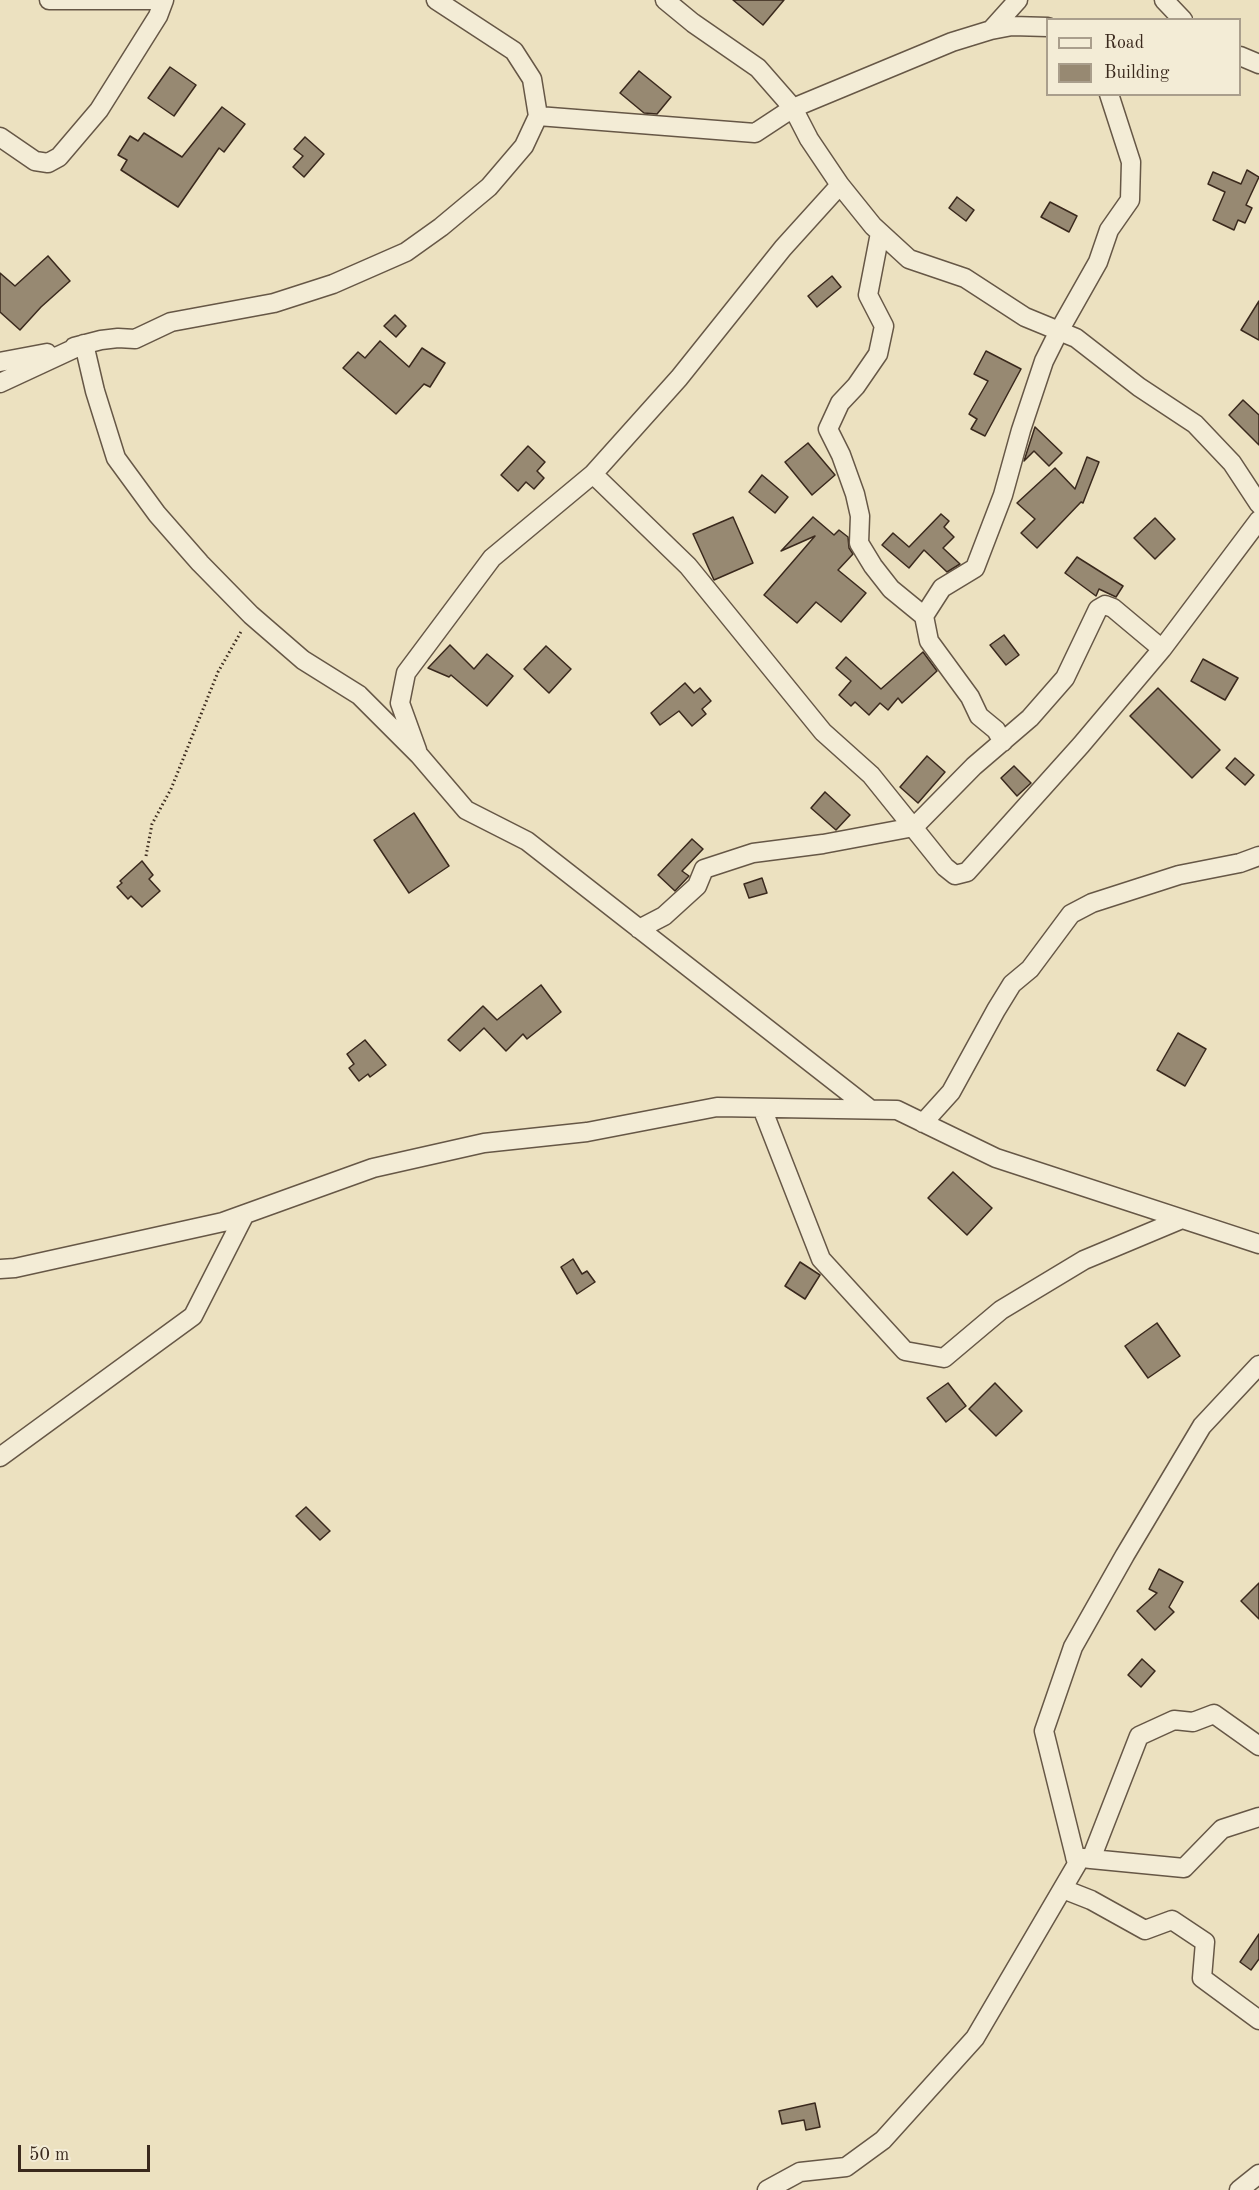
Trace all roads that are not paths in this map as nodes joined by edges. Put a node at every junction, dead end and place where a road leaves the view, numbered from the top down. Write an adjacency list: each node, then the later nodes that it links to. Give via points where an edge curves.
1 (49, 0): 2 (street)
2 (164, 0): 15 (street, via 99,110 59,157 48,163 35,161)
3 (436, 0): 14 (street, via 514,51 532,79)
4 (665, 0): 13 (street, via 758,68)
5 (1018, 0): 9 (street)
6 (1164, 0): 7 (street)
7 (1181, 18)
8 (1046, 27): 9 (street)
9 (991, 30): 13 (street, via 952,42)
10 (1241, 57): 11 (street)
11 (1259, 64)
12 (1110, 96): 18 (street, via 1131,162 1130,200 1109,230 1098,262)
13 (793, 108): 14 (street, via 754,133); 16 (street, via 808,139)
14 (538, 116): 19 (street, via 524,146 489,187 406,252 333,284 274,303 171,322 135,339)
15 (0, 137)
16 (840, 185): 17 (street); 22 (street, via 783,248 679,378)
17 (880, 233): 18 (street, via 909,259 965,278 1025,317); 25 (street, via 867,295 884,326 878,354 840,403 828,429 855,494 860,516 859,543 891,589)
18 (1059, 331): 23 (street, via 1076,338 1195,424 1232,463); 25 (street, via 1044,361 1003,495 975,568 942,588)
19 (84, 344): 20 (street); 21 (street); 28 (street, via 116,458 164,523 251,615 303,660 359,695)
20 (0, 363)
21 (0, 383)
22 (593, 474): 28 (street, via 492,558 406,673 400,703); 29 (street, via 688,567 823,732 871,775)
23 (1259, 504)
24 (1259, 520): 26 (street)
25 (924, 616): 27 (street, via 929,641 979,716)
26 (1162, 649): 27 (street, via 1113,608 1105,605 1098,609 1065,678); 29 (street, via 967,872 955,875 945,867)
27 (1003, 742): 29 (street)
28 (419, 755): 31 (street, via 466,810 527,840)
29 (914, 827): 31 (street, via 753,854 704,869 697,886 664,916)
30 (1259, 856): 34 (street, via 1179,875 1092,903 1071,914 1030,969 1012,984 951,1092)
31 (639, 929): 33 (street)
32 (762, 1108): 33 (street); 35 (street, via 717,1107 586,1132 484,1143 373,1168); 36 (street, via 821,1258 905,1351 944,1358 1002,1310 1084,1260)
33 (870, 1109): 34 (street, via 897,1110)
34 (923, 1123): 36 (street, via 996,1158)
35 (245, 1214): 38 (street); 40 (street, via 193,1316)
36 (1182, 1219): 37 (street)
37 (1259, 1244)
38 (0, 1269)
39 (1259, 1365): 43 (street, via 1202,1426 1073,1647 1044,1731)
40 (0, 1457)
41 (1259, 1746): 43 (street, via 1214,1714 1193,1722 1174,1720 1139,1736)
42 (1259, 1817): 43 (street, via 1222,1829 1184,1868)
43 (1083, 1858): 44 (street)
44 (1062, 1889): 45 (street, via 1145,1930 1172,1920 1205,1942 1202,1978); 47 (street, via 975,2038 883,2140 846,2167 800,2172)
45 (1259, 2020)
46 (1259, 2174): 48 (street)
47 (767, 2190)
48 (1239, 2190)

